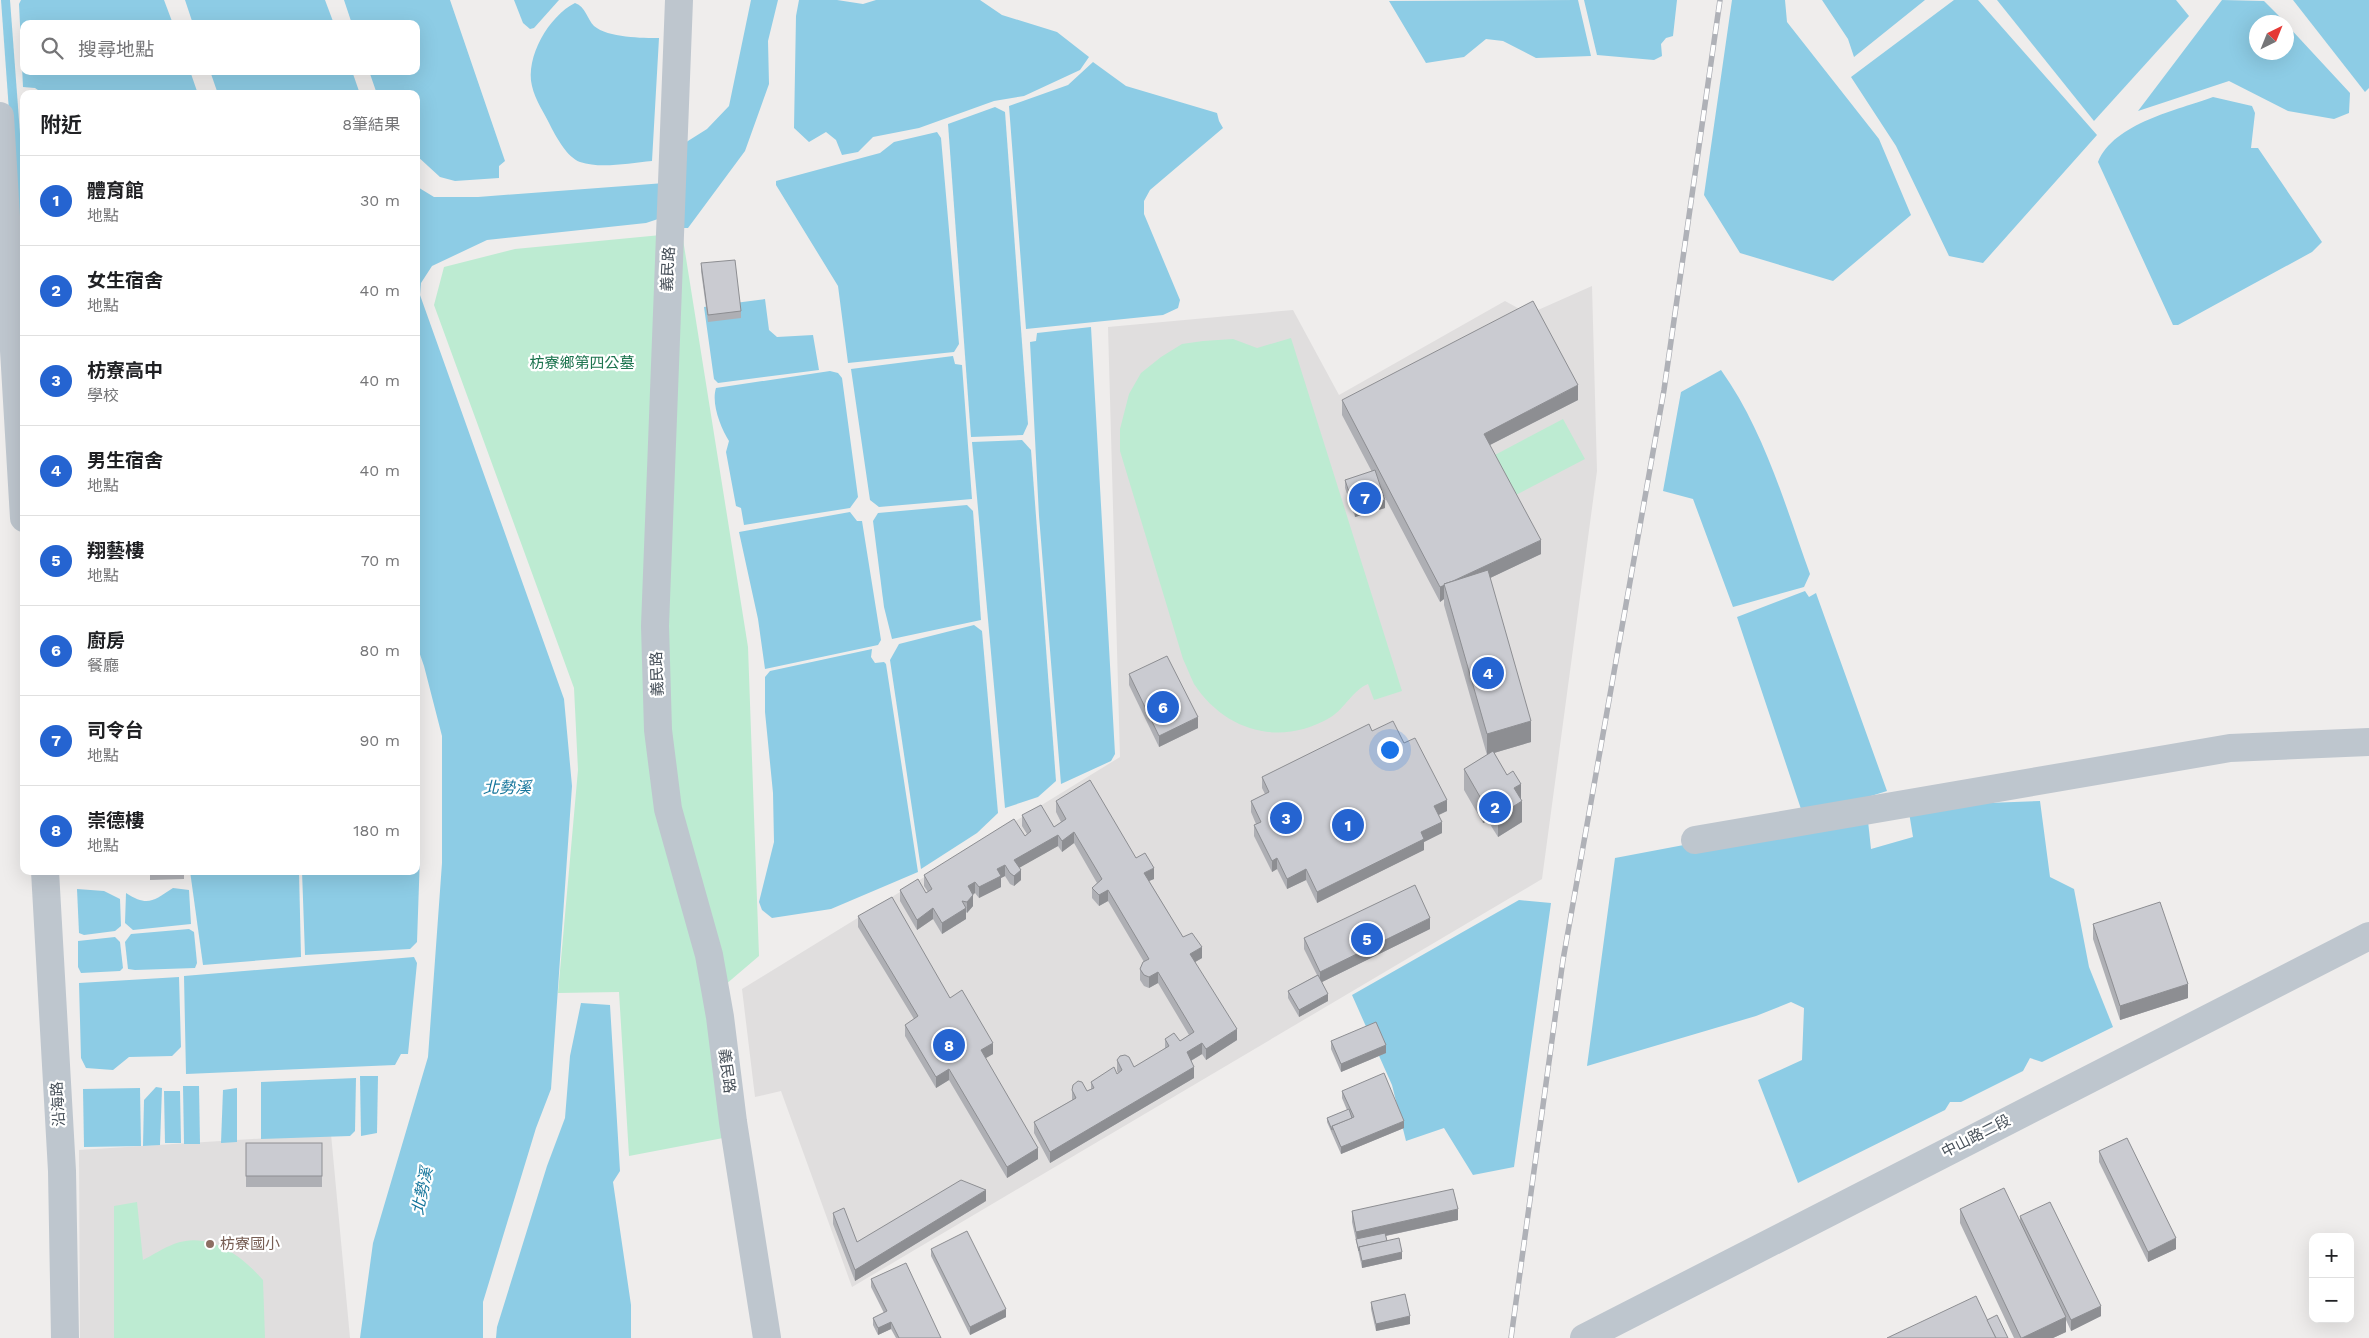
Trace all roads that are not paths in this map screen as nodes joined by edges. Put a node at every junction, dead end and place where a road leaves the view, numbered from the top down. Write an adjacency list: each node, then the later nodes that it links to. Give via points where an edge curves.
1 (679, 0): 9 (street, 義民路, via 656,616 658,730 668,809 709,955)
2 (0, 116): 3 (street)
3 (20, 451)
4 (2369, 742): 5 (street, via 2230,748)
5 (1695, 840)
6 (45, 875): 8 (street, 沿海路, via 62,1171)
7 (2369, 936): 10 (street, 中山路二段)
8 (65, 1338)
9 (766, 1338)
10 (1584, 1338)

